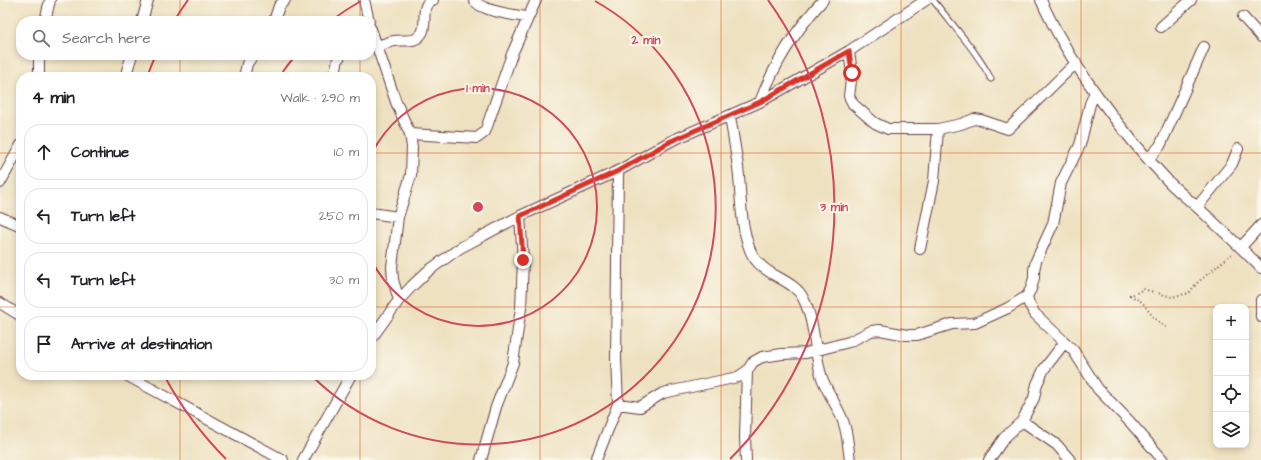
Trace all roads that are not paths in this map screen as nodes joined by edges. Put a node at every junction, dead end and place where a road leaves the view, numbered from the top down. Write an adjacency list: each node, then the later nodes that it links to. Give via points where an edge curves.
1 (50, 0): 13 (street)
2 (148, 0): 14 (street)
3 (285, 0): 15 (street, via 279,6)
4 (364, 0): 16 (street)
5 (433, 0): 21 (street, via 425,8 423,31 418,38)
6 (474, 0): 17 (street, via 478,5)
7 (536, 0): 17 (street)
8 (823, 0): 36 (street, via 799,29 776,64)
9 (926, 0): 24 (street)
10 (933, 0): 34 (lane, via 979,58)
11 (1041, 0): 29 (street, via 1051,23)
12 (1191, 0): 19 (street)
13 (46, 16)
14 (143, 16)
15 (276, 16)
16 (367, 16)
17 (527, 17): 39 (street, via 485,132 476,138)
18 (1243, 17): 20 (street)
19 (1161, 27)
20 (1261, 37)
21 (376, 45)
22 (1204, 47): 42 (street, via 1160,146)
23 (376, 50): 39 (street)
24 (849, 51): 36 (street); 38 (street, via 852,73 849,96 852,104 875,123 888,129)
25 (39, 60): 30 (street)
26 (130, 60): 31 (street)
27 (250, 60): 32 (street)
28 (338, 60): 33 (street)
29 (1076, 63): 35 (street); 38 (street, via 1008,129 974,119)
30 (38, 72)
31 (127, 72)
32 (245, 72)
33 (335, 72)
34 (991, 79)
35 (1095, 92): 42 (street); 55 (street, via 1080,145 1061,184 1053,224 1036,261 1032,289)
36 (760, 102): 37 (street)
37 (730, 116): 43 (street, via 671,141); 63 (street, via 739,176 743,229 751,252 758,265 793,287 802,297 808,311)
38 (938, 129): 53 (street, via 934,181)
39 (410, 134): 49 (street, via 411,175)
40 (1238, 149): 45 (street, via 1232,164)
41 (16, 154): 44 (street)
42 (1148, 159): 45 (street)
43 (618, 171): 47 (street); 67 (street)
44 (0, 183)
45 (1197, 207): 52 (street)
46 (376, 214): 49 (street)
47 (520, 216): 56 (street, via 460,248 428,272); 71 (street, via 523,260 513,363 496,407)
48 (0, 217): 50 (street)
49 (398, 217): 56 (street, via 392,267)
50 (16, 224)
51 (1261, 225): 52 (street)
52 (1241, 247): 54 (street)
53 (920, 249)
54 (1261, 268)
55 (1027, 296): 62 (street, via 1035,314); 63 (street, via 1008,308 975,322 952,324 917,335 871,331 849,342)
56 (399, 300): 61 (street)
57 (1261, 300): 60 (street)
58 (0, 303): 59 (street)
59 (16, 313)
60 (1261, 317)
61 (376, 332)
62 (1065, 342): 68 (street, via 1044,369 1034,398); 77 (street, via 1098,389)
63 (816, 351): 64 (street, via 762,357 753,362); 74 (street, via 821,376 843,420)
64 (747, 371): 67 (street, via 738,377 663,394 640,407); 73 (street)
65 (135, 380): 69 (street)
66 (348, 380): 70 (street)
67 (618, 404): 72 (street)
68 (1022, 421): 75 (street, via 1004,438); 76 (street, via 1057,445)
69 (283, 460)
70 (303, 460)
71 (481, 460)
72 (596, 460)
73 (746, 460)
74 (850, 460)
75 (989, 460)
76 (1070, 460)
77 (1163, 460)

